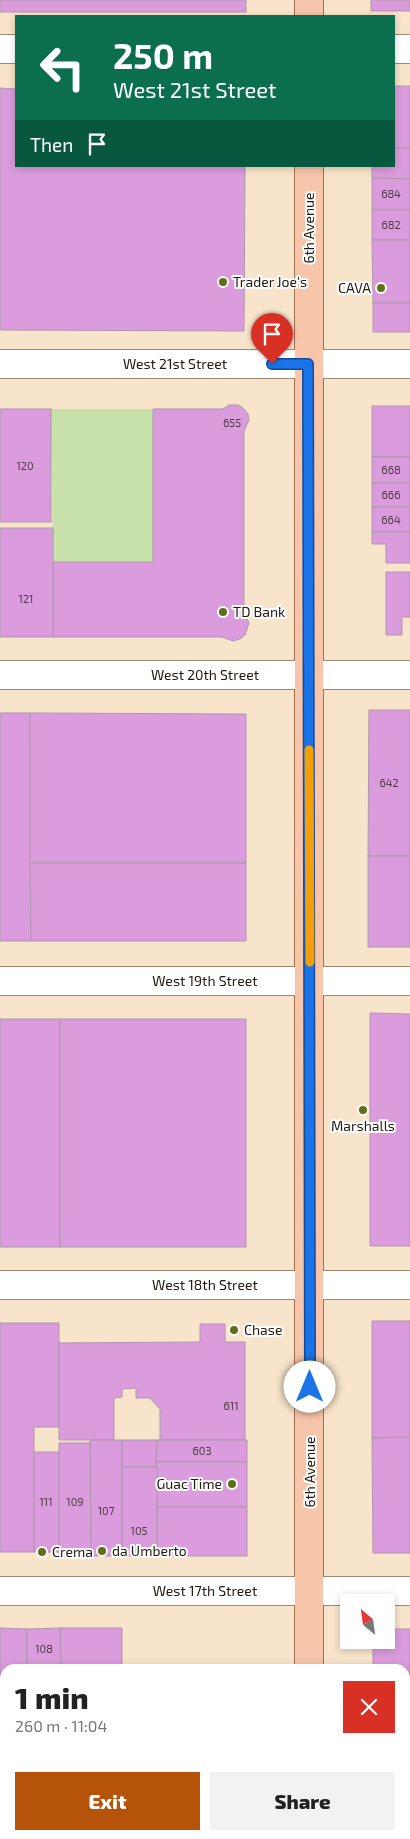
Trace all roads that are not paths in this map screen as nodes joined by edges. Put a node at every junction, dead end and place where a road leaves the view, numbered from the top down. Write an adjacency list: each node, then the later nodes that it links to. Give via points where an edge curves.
1 (308, 0): 2 (main road)
2 (308, 15)
3 (0, 49): 4 (street)
4 (15, 49)
5 (395, 49): 6 (street)
6 (410, 49)
7 (309, 167): 9 (main road, 6th Avenue)
8 (0, 364): 9 (street, West 21st Street)
9 (308, 364): 10 (street, West 21st Street); 13 (main road, 6th Avenue)
10 (410, 364)
11 (410, 675): 13 (street, West 20th Street)
12 (0, 676): 13 (street, West 20th Street)
13 (309, 676): 15 (main road, 6th Avenue)
14 (0, 981): 15 (street, West 19th Street)
15 (310, 981): 16 (street, West 19th Street); 19 (main road, 6th Avenue)
16 (410, 981)
17 (410, 1284): 19 (street, West 18th Street)
18 (0, 1285): 19 (street, West 18th Street)
19 (309, 1285): 21 (main road, 6th Avenue)
20 (0, 1591): 21 (street, West 17th Street)
21 (310, 1591): 22 (street, West 17th Street); 23 (main road, 6th Avenue)
22 (410, 1591)
23 (310, 1664)

